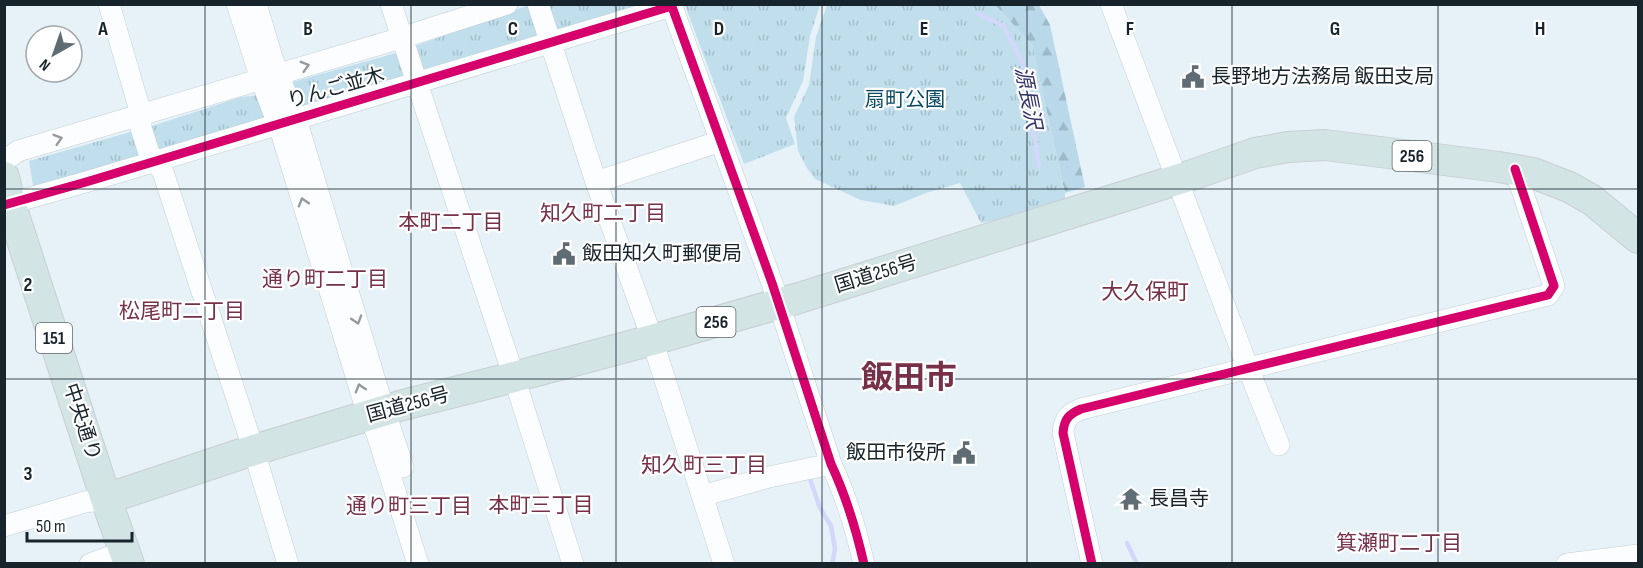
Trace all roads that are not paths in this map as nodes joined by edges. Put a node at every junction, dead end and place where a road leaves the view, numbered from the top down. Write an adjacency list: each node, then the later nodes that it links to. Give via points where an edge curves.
1 (109, 4): 13 (street)
2 (237, 4): 11 (street)
3 (256, 4): 11 (street)
4 (391, 4): 9 (street)
5 (507, 4): 9 (street, りんご並木)
6 (538, 4): 10 (street)
7 (1111, 4): 19 (street)
8 (672, 5): 10 (street, りんご並木); 15 (street)
9 (401, 38): 11 (street, りんご並木, one-way to 9); 12 (street)
10 (551, 44): 12 (street, りんご並木); 20 (street)
11 (269, 76): 13 (street, りんご並木); 14 (street)
12 (417, 84): 14 (street, りんご並木); 26 (street)
13 (141, 114): 16 (street, りんご並木, one-way to 13, via 18,151); 17 (street, via 141,129)
14 (287, 121): 17 (street, りんご並木); 27 (street)
15 (721, 141): 20 (street); 23 (street)
16 (4, 161)
17 (156, 161): 21 (street, りんご並木); 29 (street)
18 (1507, 168): 19 (highway, 国道256号 / 256, via 1325,145 1255,153); 22 (highway, 国道256号 / 256, via 1569,187 1592,200); 25 (street, via 1554,286 1548,296)
19 (1178, 179): 23 (highway, 国道256号 / 256); 25 (street)
20 (596, 182): 24 (street)
21 (6, 195): 32 (highway, 中央通り / 151)
22 (1638, 238)
23 (779, 303): 24 (highway, 国道256号 / 256); 30 (street)
24 (652, 340): 26 (highway, 国道256号 / 256); 31 (street)
25 (1248, 368): 28 (street); 43 (street, via 1069,414 1063,433)
26 (514, 377): 27 (highway, 国道256号 / 256); 40 (street)
27 (377, 413): 29 (highway, 国道256号 / 256); 38 (street, via 377,434); 39 (street)
28 (1279, 445)
29 (254, 451): 32 (highway, 国道256号 / 256); 37 (street)
30 (831, 464): 31 (street); 42 (street, via 849,506)
31 (702, 496): 41 (street)
32 (106, 499): 33 (street); 35 (highway, 中央通り / 151)
33 (4, 526)
34 (1638, 555): 44 (street)
35 (127, 557): 36 (street)
36 (90, 564)
37 (288, 564)
38 (418, 564)
39 (433, 564)
40 (573, 564)
41 (724, 564)
42 (864, 564)
43 (1092, 564)
44 (1566, 564)

